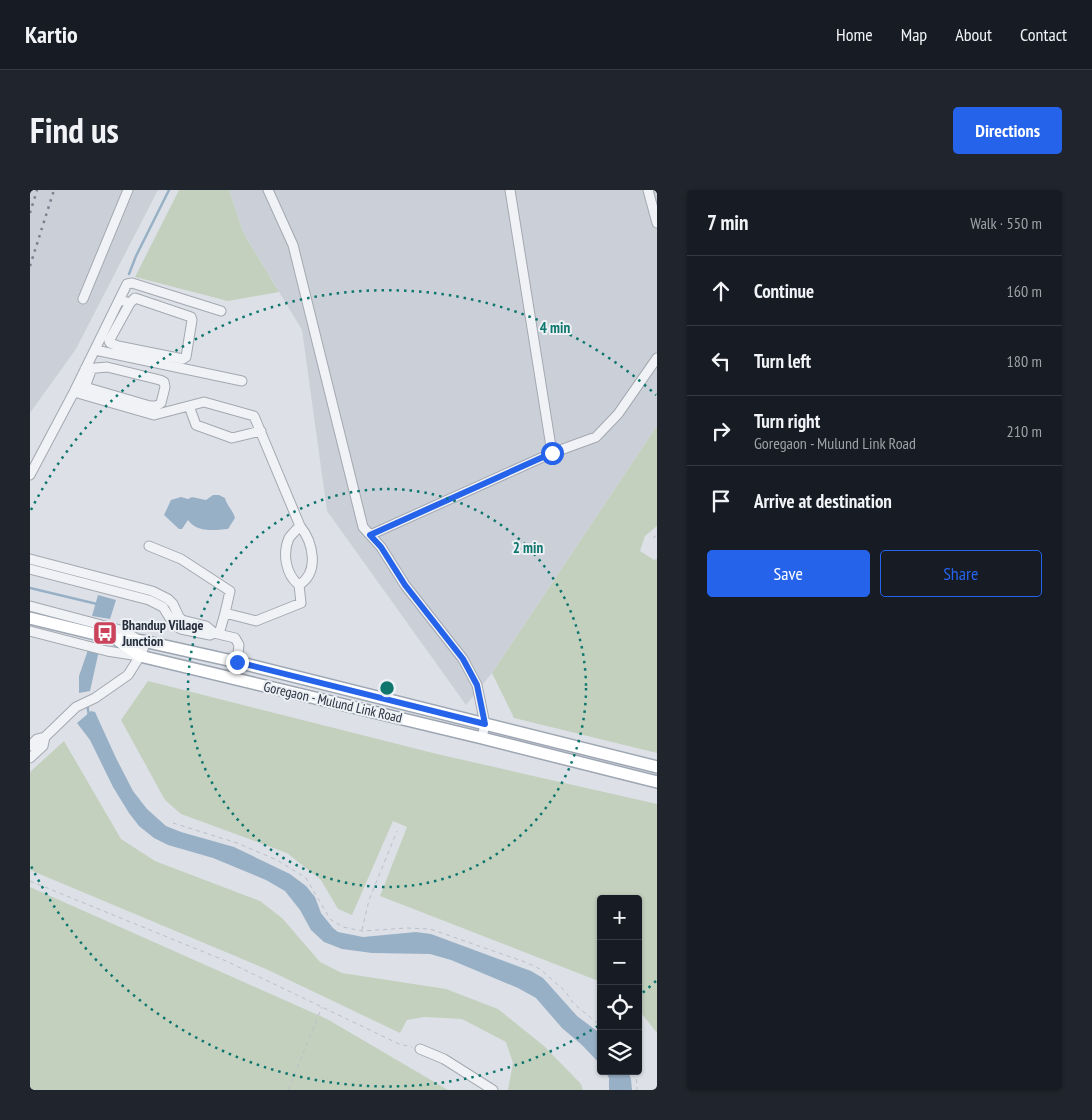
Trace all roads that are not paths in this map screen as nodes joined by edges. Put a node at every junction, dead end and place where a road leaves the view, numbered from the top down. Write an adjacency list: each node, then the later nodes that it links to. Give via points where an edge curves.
1 (128, 190): 6 (street)
2 (268, 190): 22 (street, via 293,245 363,527)
3 (510, 190): 19 (street)
4 (648, 190): 5 (street)
5 (657, 223)
6 (83, 299)
7 (120, 300): 8 (street); 9 (street, via 127,284 132,283); 10 (street)
8 (130, 303): 11 (street, via 109,341); 13 (street, via 135,298 190,317 186,357)
9 (221, 311)
10 (95, 350): 11 (street); 14 (street)
11 (117, 350): 13 (street)
12 (657, 358): 19 (street, via 618,414 596,437)
13 (171, 361): 15 (street)
14 (89, 368): 16 (street); 16 (street, via 118,368 160,380 165,387 161,403 150,406)
15 (242, 381)
16 (79, 388): 17 (street, via 154,415); 20 (street)
17 (189, 406): 18 (street, via 204,402 254,416); 18 (street, via 196,426 232,438)
18 (261, 431): 21 (street)
19 (552, 453): 22 (street)
20 (30, 475)
21 (300, 526): 26 (street, via 306,534 312,559 311,571); 26 (street, via 287,547 287,570)
22 (370, 535): 38 (street, via 463,659 477,685)
23 (149, 546): 29 (street, via 181,559 230,591)
24 (30, 559): 27 (street)
25 (30, 570): 27 (street)
26 (299, 585): 29 (street, via 301,604 256,622)
27 (150, 595): 34 (street, via 172,604 176,620 201,629 212,629)
28 (30, 606): 31 (street)
29 (224, 615): 34 (street, via 226,625)
30 (30, 618): 31 (main road)
31 (87, 626): 33 (main road)
32 (30, 631): 36 (street)
33 (111, 634): 35 (main road, Goregaon - Mulund Link Road); 36 (main road, Goregaon - Mulund Link Road)
34 (219, 634): 37 (street, via 235,638 240,645)
35 (144, 642): 36 (street); 37 (main road, Goregaon - Mulund Link Road)
36 (140, 656): 39 (street, via 128,675 76,708); 40 (main road, Goregaon - Mulund Link Road)
37 (237, 662): 38 (main road, Goregaon - Mulund Link Road)
38 (485, 724): 40 (street); 43 (main road, Goregaon - Mulund Link Road)
39 (45, 737): 41 (street); 42 (street, via 43,746)
40 (482, 738): 44 (main road, Goregaon - Mulund Link Road)
41 (30, 746)
42 (30, 758)
43 (657, 767)
44 (657, 782)
45 (420, 1048): 46 (street)
46 (493, 1090)

